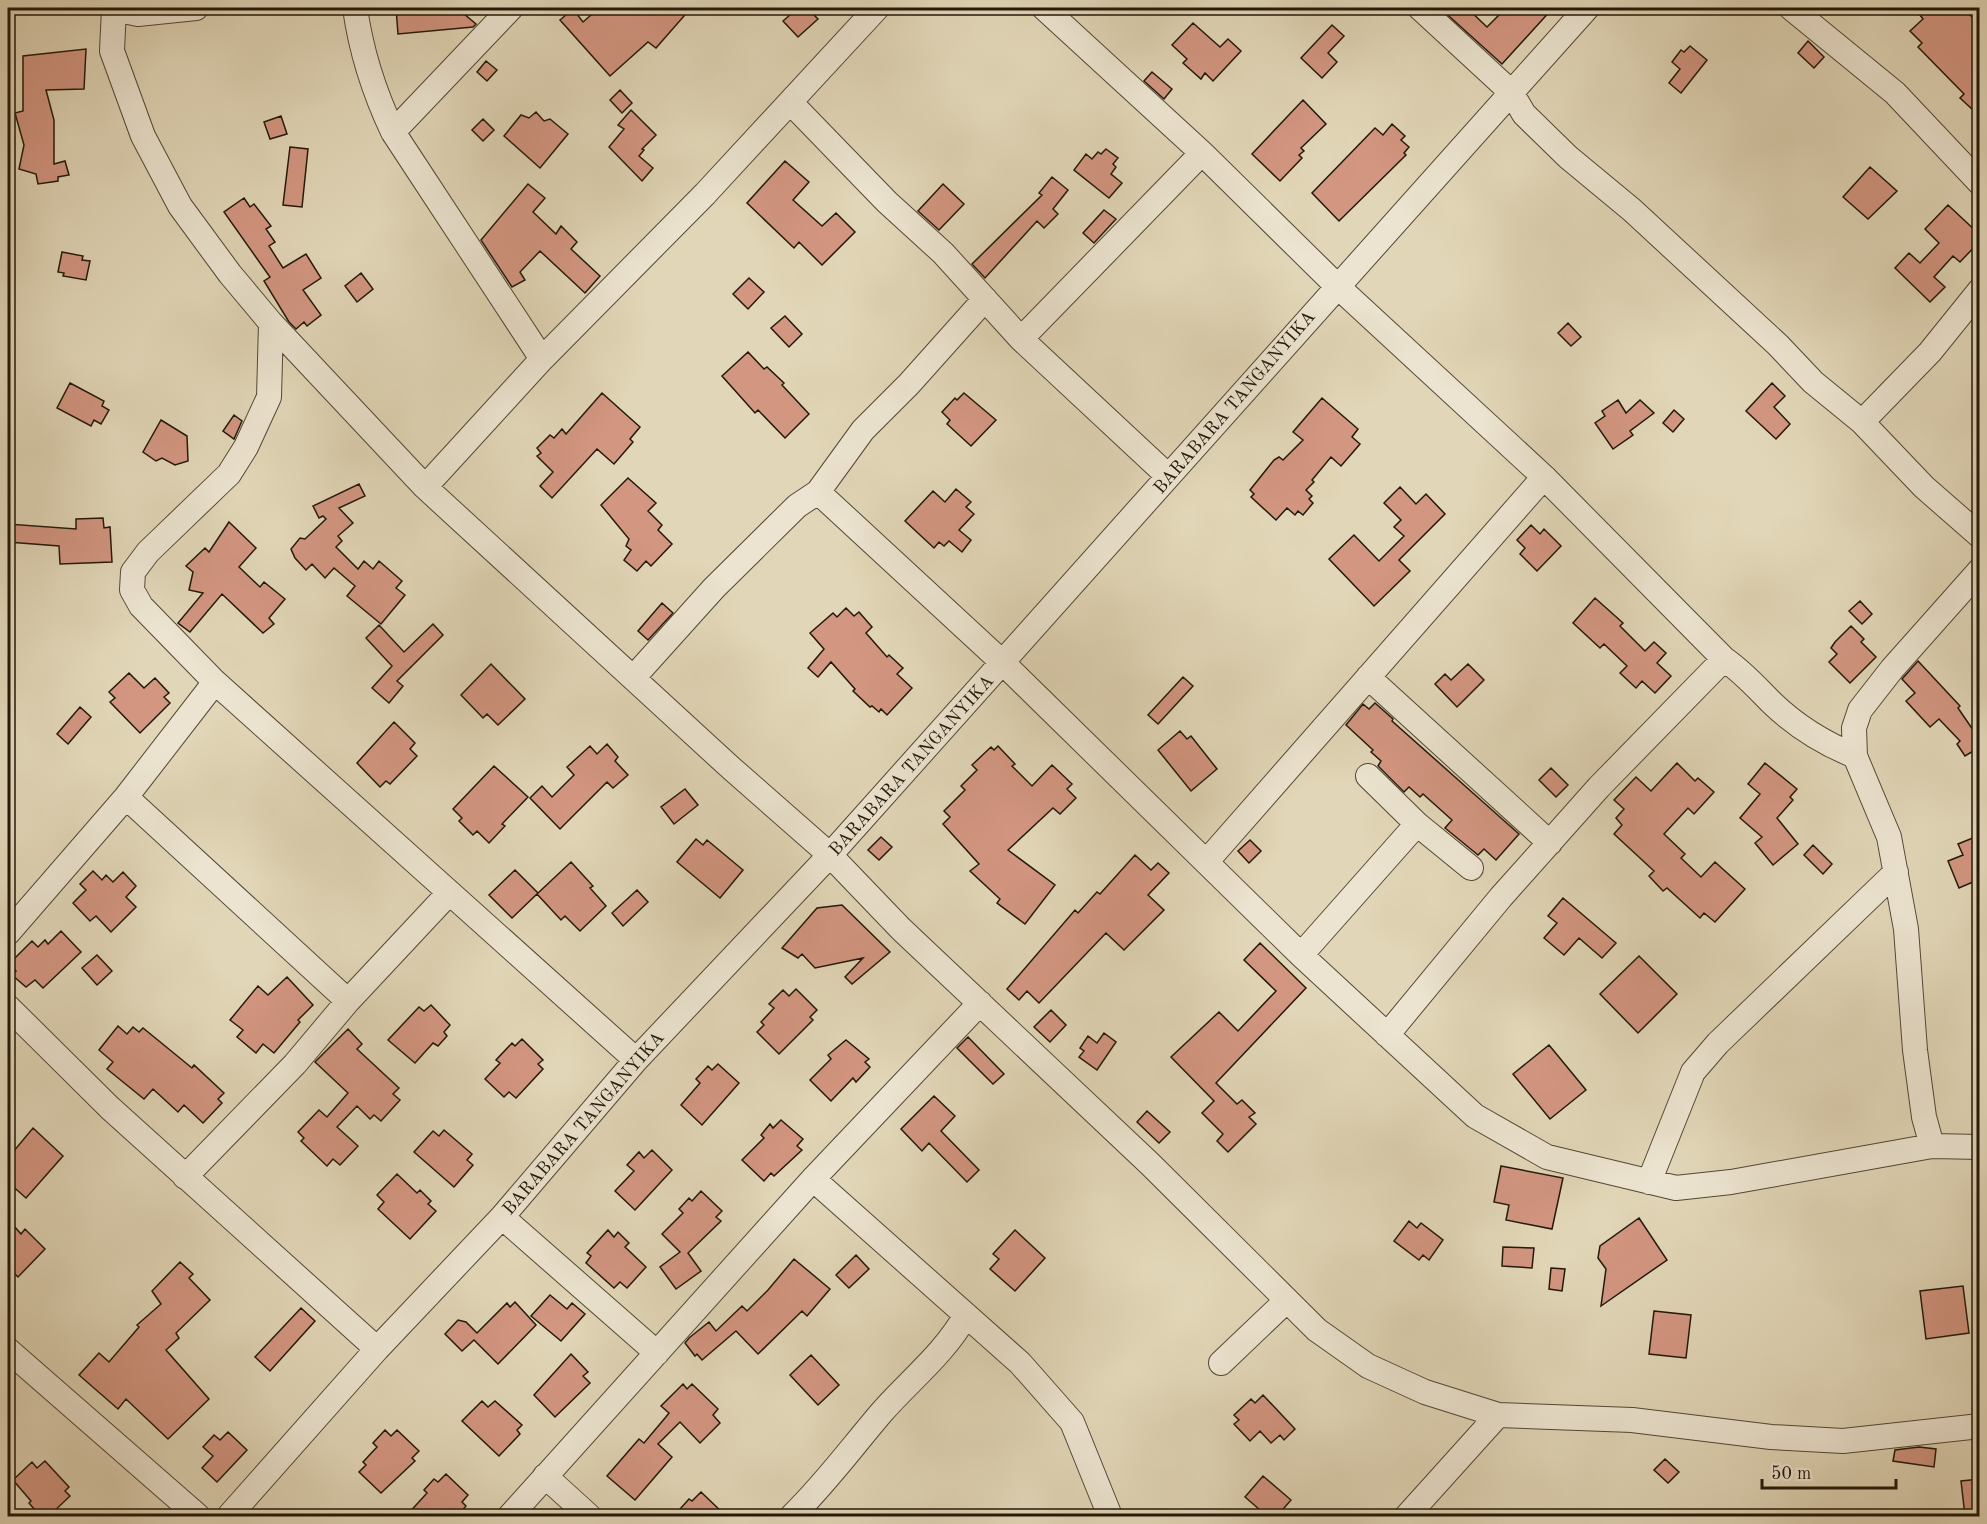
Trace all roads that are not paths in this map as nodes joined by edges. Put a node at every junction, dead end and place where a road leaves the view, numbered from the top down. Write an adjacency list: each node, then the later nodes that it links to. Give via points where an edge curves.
1 (114, 8): 2 (street, via 138,14); 18 (street, via 112,51 143,136 180,206)
2 (196, 8)
3 (355, 8): 12 (street, via 378,102)
4 (511, 8): 12 (street)
5 (877, 8): 11 (street)
6 (1044, 8): 13 (street)
7 (1420, 8): 10 (street)
8 (1587, 8): 10 (street, BARABARA TANGANYIKA)
9 (1791, 8): 14 (street, via 1895,93)
10 (1511, 92): 15 (street, BARABARA TANGANYIKA); 21 (street, via 1524,114 1568,157 1632,210 1813,382)
11 (791, 103): 17 (street); 20 (street)
12 (393, 132): 20 (street)
13 (1203, 153): 15 (street); 19 (street)
14 (1980, 183)
15 (1336, 285): 22 (street, BARABARA TANGANYIKA); 23 (street)
16 (1980, 290): 21 (street, via 1930,352)
17 (985, 299): 19 (street); 25 (street, via 863,430)
18 (271, 322): 24 (street); 32 (street, via 269,397 246,447 229,474 148,552 131,580 141,606)
19 (1021, 339): 22 (street)
20 (542, 359): 24 (street)
21 (1862, 422): 26 (street, via 1924,487)
22 (1168, 476): 29 (street, BARABARA TANGANYIKA)
23 (1544, 477): 28 (street); 30 (street)
24 (425, 487): 31 (street)
25 (818, 492): 29 (street); 31 (street, via 797,506 714,588)
26 (1980, 536)
27 (1980, 570): 33 (street, via 1860,710 1854,728)
28 (1724, 659): 33 (street, via 1818,741); 37 (street, via 1599,786)
29 (1002, 662): 38 (street, BARABARA TANGANYIKA); 39 (street)
30 (1368, 677): 37 (street); 39 (street)
31 (633, 678): 38 (street)
32 (215, 682): 35 (street); 42 (street)
33 (1855, 756): 41 (street, via 1889,837)
34 (1368, 776): 36 (street)
35 (126, 797): 43 (street); 45 (street)
36 (1417, 824): 40 (street); 44 (street)
37 (1550, 843): 48 (street)
38 (830, 855): 46 (street); 49 (street, BARABARA TANGANYIKA)
39 (1207, 861): 44 (street)
40 (1471, 868)
41 (1896, 872): 50 (street, via 1906,929 1920,1083); 54 (street, via 1718,1043 1693,1072)
42 (449, 893): 45 (street); 49 (street)
43 (8, 933)
44 (1301, 955): 48 (street)
45 (348, 1001): 52 (street, via 295,1064)
46 (980, 1003): 53 (street); 56 (street, via 1150,1164)
47 (8, 1007): 52 (street)
48 (1387, 1035): 54 (street, via 1475,1116 1546,1157)
49 (636, 1060): 55 (street, BARABARA TANGANYIKA)
50 (1932, 1146): 51 (street); 54 (street, via 1731,1182 1676,1188)
51 (1980, 1147)
52 (186, 1178): 58 (street)
53 (813, 1179): 57 (street); 60 (street)
54 (1649, 1182)
55 (502, 1217): 58 (street, BARABARA TANGANYIKA); 60 (street)
56 (1285, 1302): 61 (street); 62 (street, via 1368,1366 1425,1392)
57 (966, 1315): 69 (street, via 952,1340 883,1411 819,1491); 70 (street, via 1020,1363 1072,1422)
58 (377, 1349): 66 (street, BARABARA TANGANYIKA)
59 (8, 1350): 65 (street)
60 (657, 1353): 64 (street)
61 (1221, 1363)
62 (1498, 1415): 63 (street, via 1632,1420 1771,1437 1843,1441); 71 (street)
63 (1980, 1426)
64 (545, 1476): 67 (street); 68 (street)
65 (198, 1516)
66 (229, 1516)
67 (510, 1516)
68 (588, 1516)
69 (792, 1516)
70 (1110, 1516)
71 (1407, 1516)

